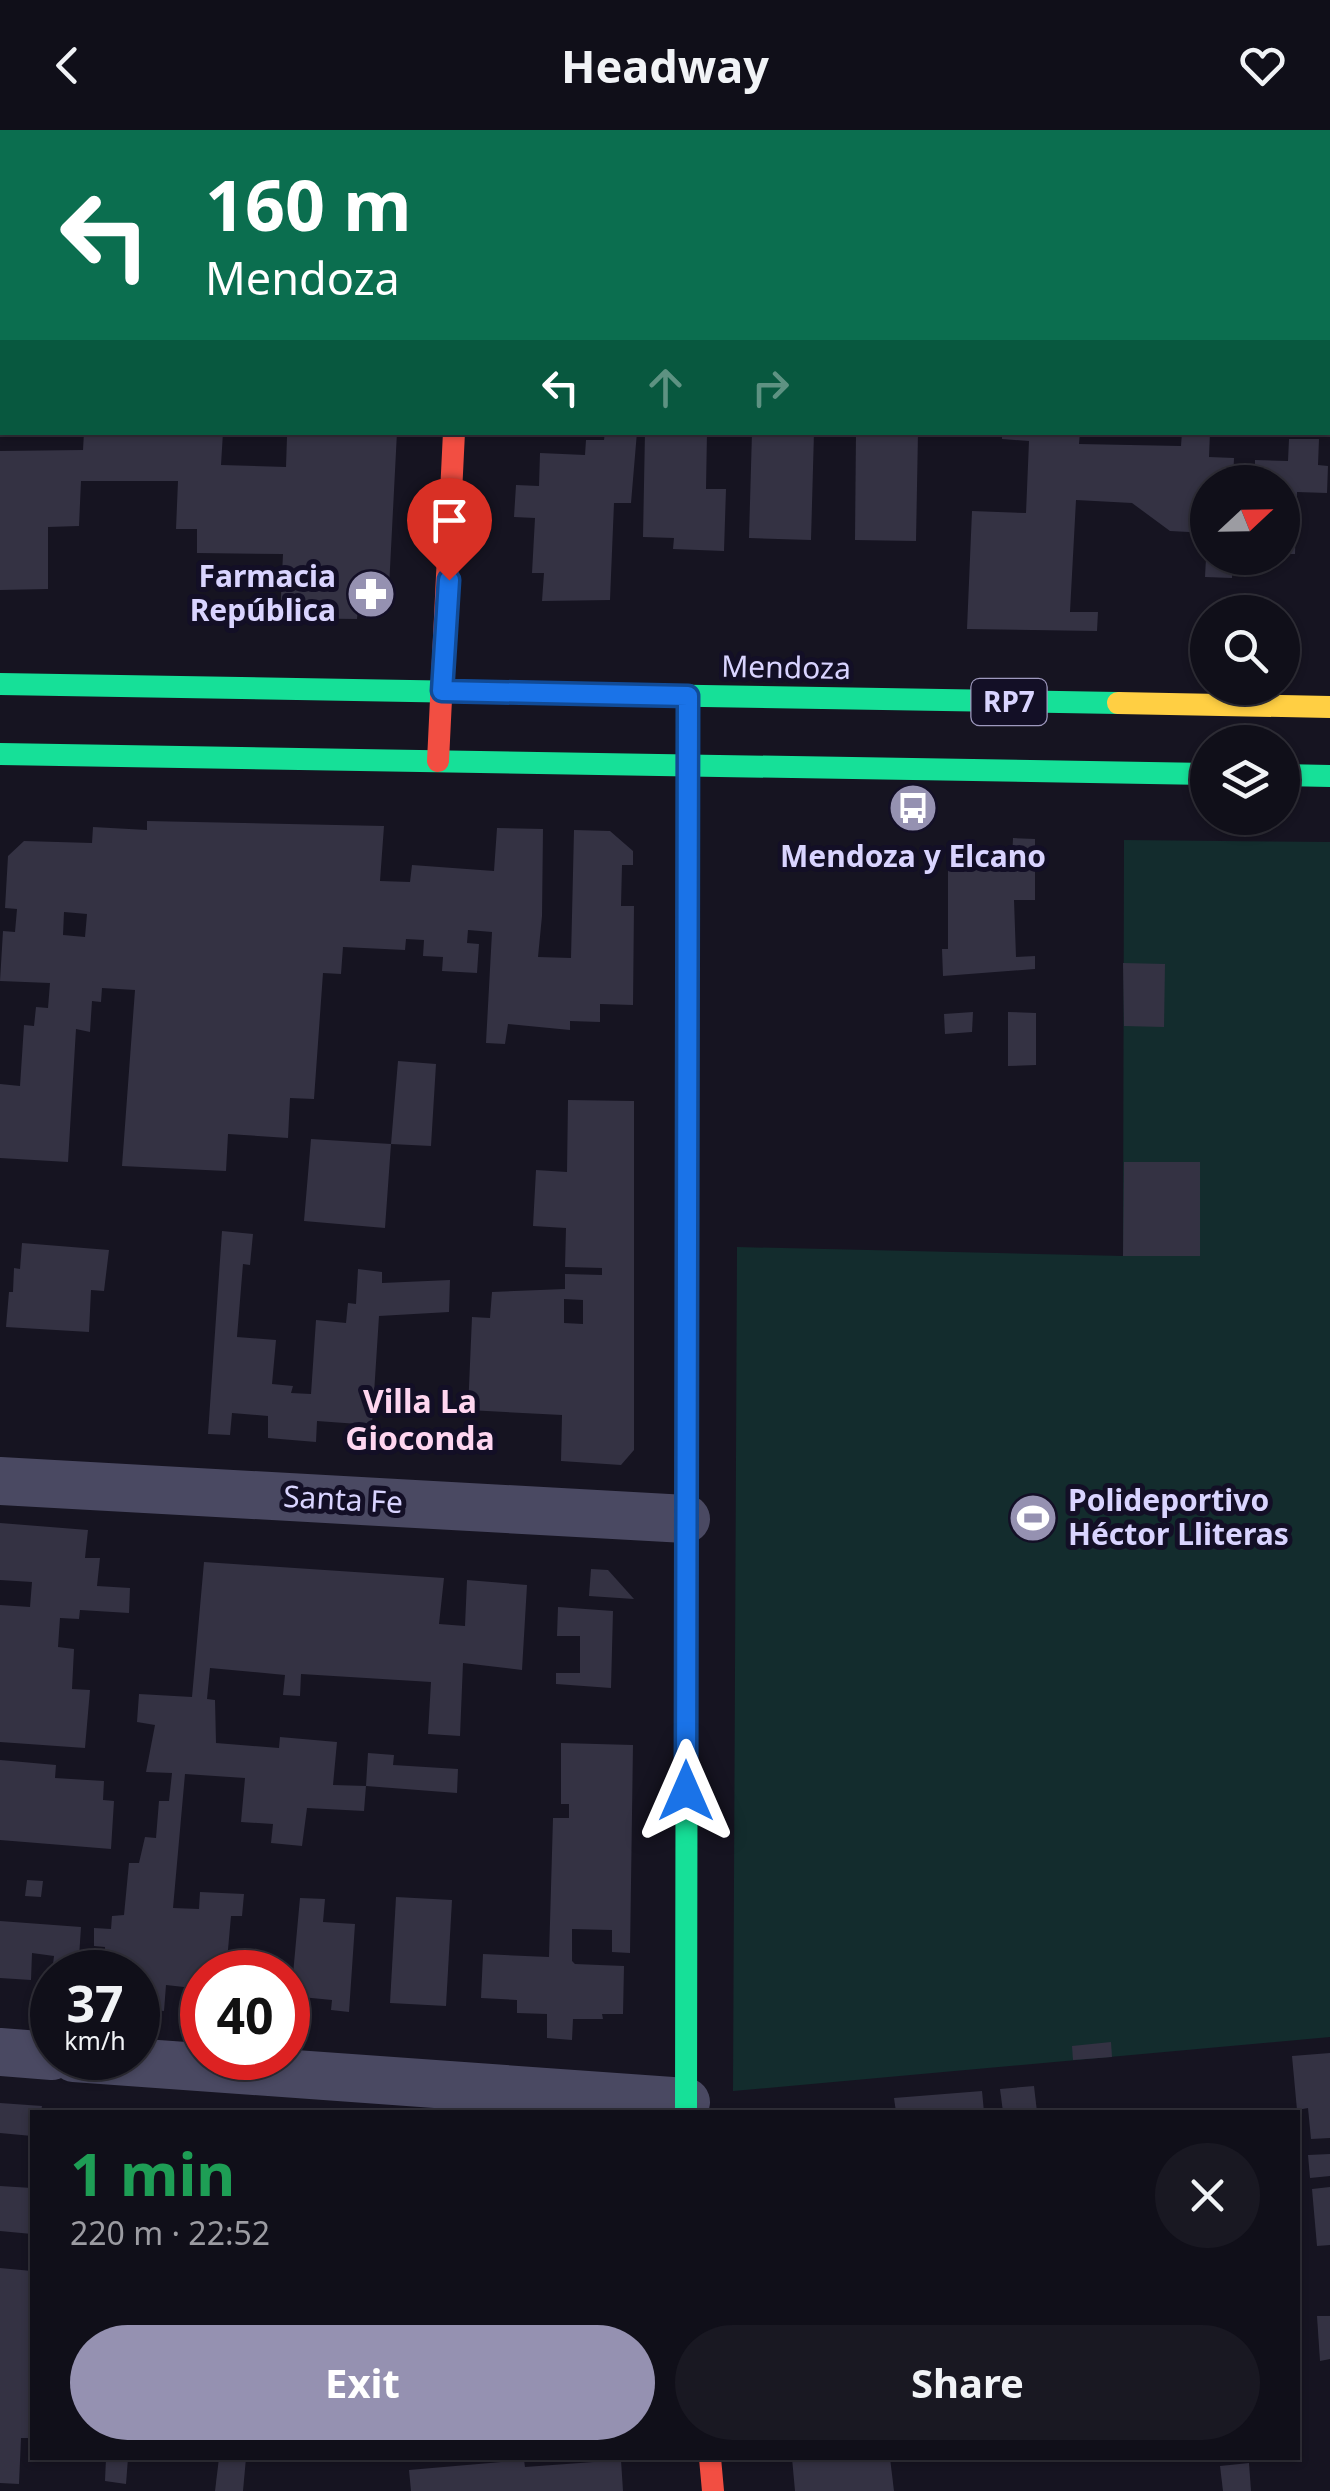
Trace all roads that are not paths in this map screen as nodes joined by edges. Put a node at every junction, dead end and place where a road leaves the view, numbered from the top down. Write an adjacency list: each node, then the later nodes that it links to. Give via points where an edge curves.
1 (454, 435): 3 (main road)
2 (0, 684): 3 (main road, Mendoza / RP7)
3 (442, 691): 4 (main road, Mendoza / RP7); 7 (main road)
4 (688, 696): 5 (main road, Mendoza / RP7); 8 (main road)
5 (1330, 707)
6 (0, 754): 7 (main road, RP7)
7 (438, 762): 8 (main road, RP7)
8 (688, 766): 9 (main road, RP7); 13 (main road)
9 (1190, 774)
10 (1300, 775): 11 (main road)
11 (1330, 776)
12 (0, 1481): 13 (street, Santa Fe)
13 (686, 1519): 17 (main road)
14 (0, 2052): 15 (street)
15 (30, 2054)
16 (160, 2065): 17 (street)
17 (686, 2108)
18 (710, 2460): 19 (main road)
19 (714, 2491)

